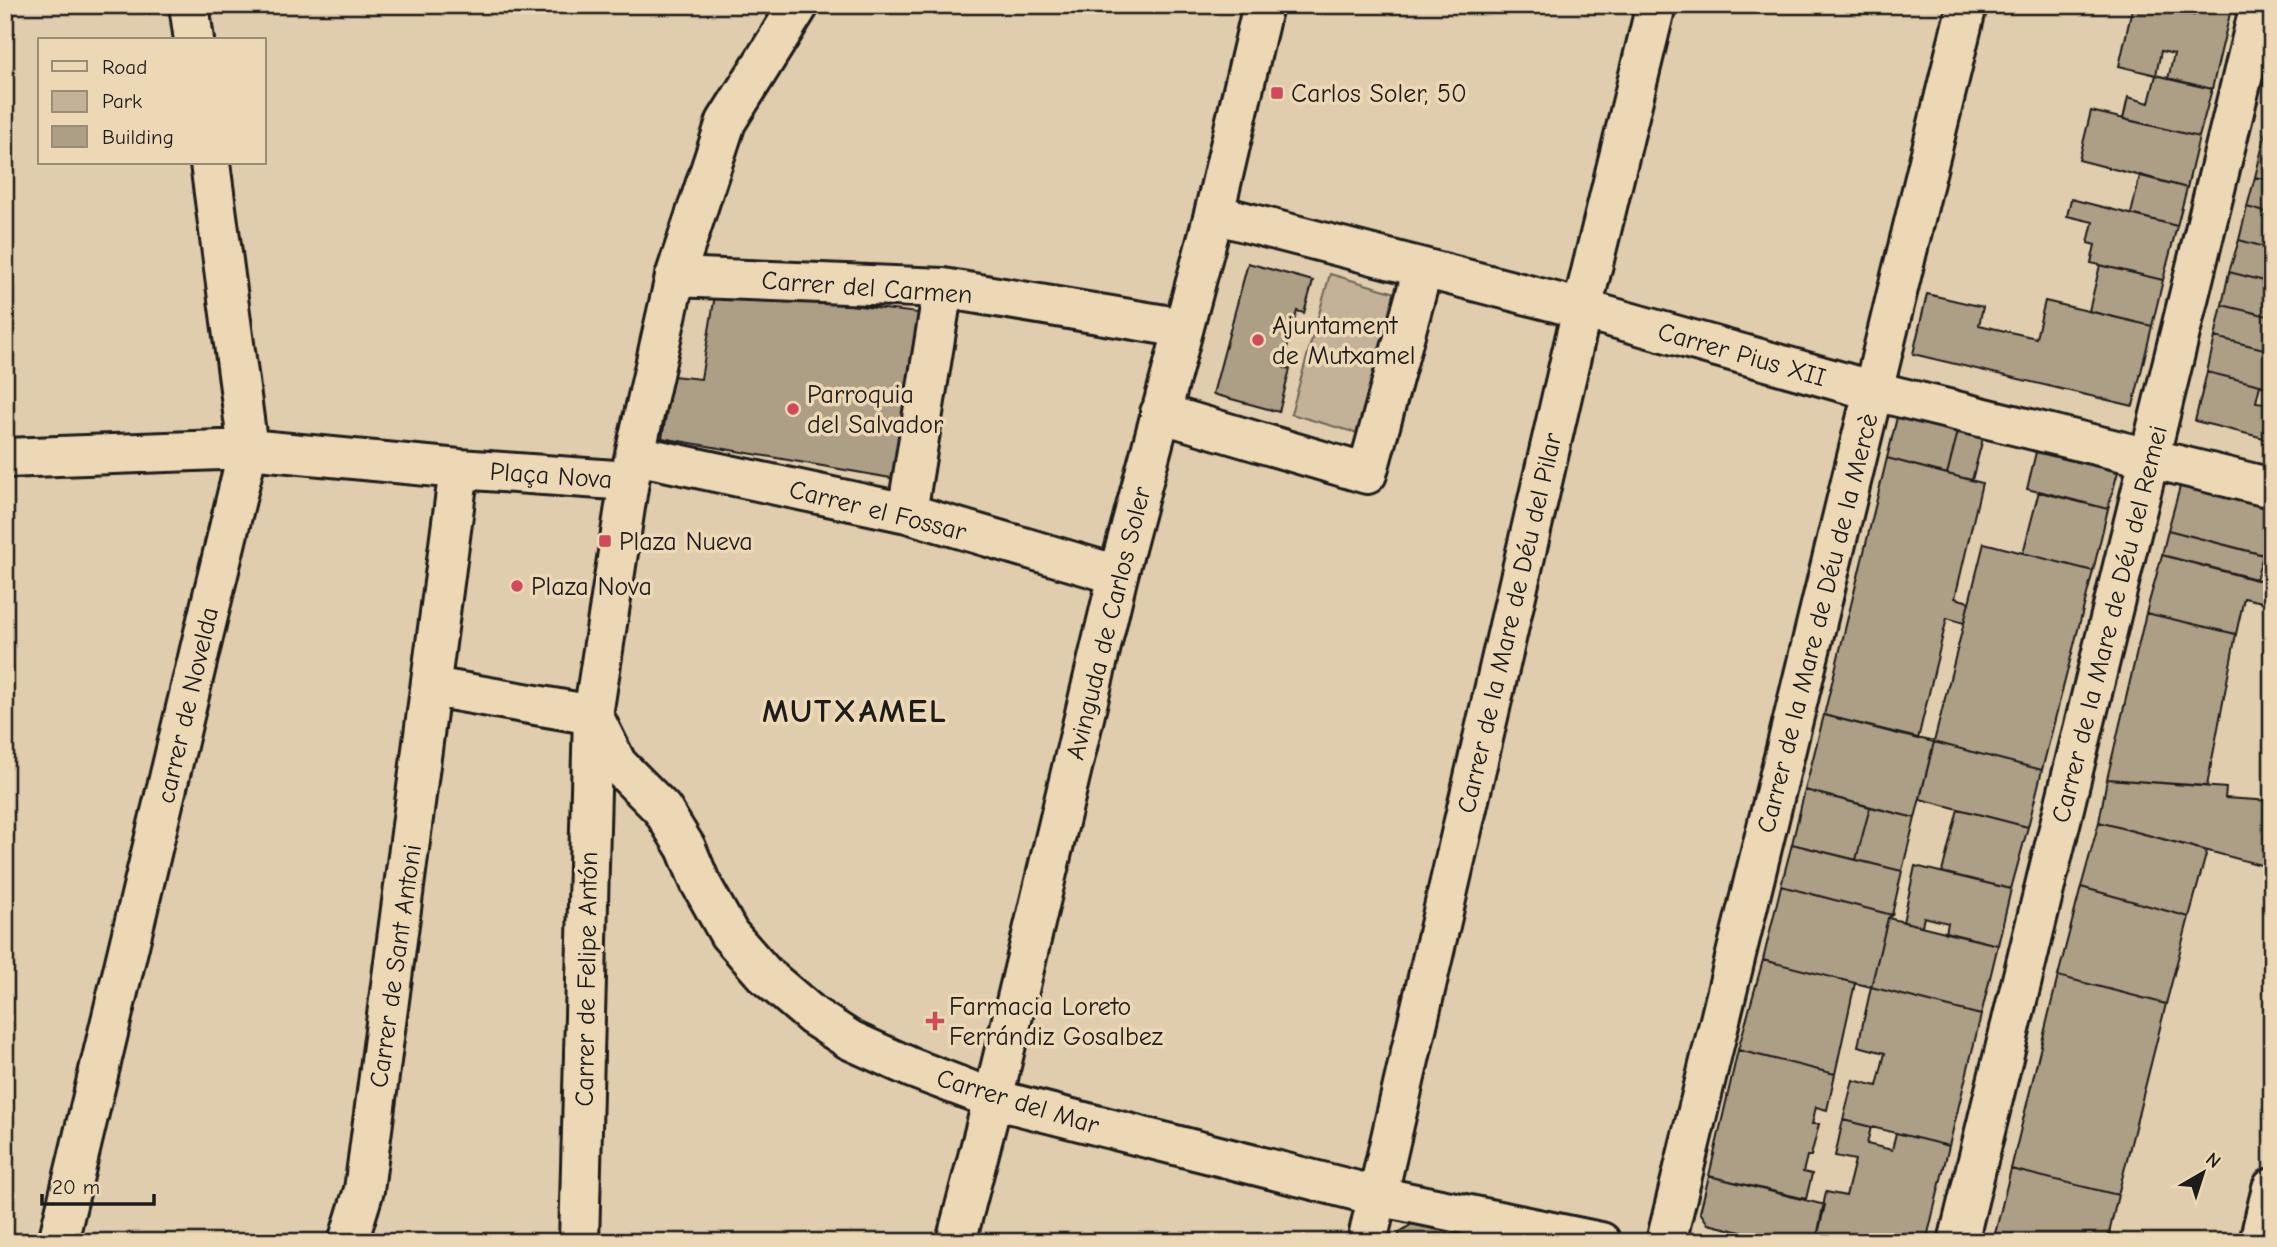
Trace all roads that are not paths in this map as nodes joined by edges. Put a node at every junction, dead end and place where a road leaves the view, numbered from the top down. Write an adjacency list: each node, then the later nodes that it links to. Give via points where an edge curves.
1 (189, 5): 7 (street)
2 (799, 5): 11 (street, via 726,122)
3 (1263, 5): 9 (street, Avinguda de Carlos Soler)
4 (1657, 5): 13 (street, Carrer de la Mare de Déu del Pilar)
5 (1967, 5): 15 (street, Carrer de la Mare de Déu de la Mercè)
6 (2260, 5): 19 (street, Carrer de la Mare de Déu del Remei)
7 (194, 38)
8 (210, 164): 17 (street, carrer de Novelda)
9 (1214, 214): 10 (street, Carrer Pius XII); 14 (street, Avinguda de Carlos Soler)
10 (1423, 268): 13 (street, Carrer Pius XII); 16 (street, via 1367,474)
11 (675, 277): 12 (street, Carrer del Carmen); 20 (street)
12 (943, 288): 14 (street, Carrer del Carmen); 23 (street)
13 (1582, 309): 15 (street, Carrer Pius XII); 29 (street, Carrer de la Mare de Déu del Pilar)
14 (1183, 328): 16 (street, Avinguda de Carlos Soler)
15 (1874, 391): 19 (street, Carrer Pius XII); 36 (street, Carrer de la Mare de Déu de la Mercè)
16 (1160, 414): 24 (street, Avinguda de Carlos Soler)
17 (248, 449): 18 (street); 21 (street); 30 (street, carrer de Novelda)
18 (5, 458)
19 (2150, 459): 22 (street, Carrer Pius XII); 37 (street, Carrer de la Mare de Déu del Remei)
20 (633, 468): 21 (street, Plaça Nova); 23 (street, Carrer el Fossar); 26 (street, Plaça Nova)
21 (459, 469): 25 (street, Plaça Nova)
22 (2272, 488)
23 (907, 513): 24 (street, Carrer el Fossar)
24 (1118, 575): 27 (street, Avinguda de Carlos Soler)
25 (432, 687): 26 (street); 31 (street, Carrer de Sant Antoni, via 365,1189)
26 (593, 715): 27 (street, Carrer del Mar, via 617,764 662,808 729,934 765,975 850,1040); 32 (street, Carrer de Felipe Antón)
27 (993, 1099): 29 (street, Carrer del Mar); 33 (street, Avinguda de Carlos Soler)
28 (2272, 1188): 38 (street)
29 (1377, 1196): 34 (street, Carrer de la Mare de Déu del Pilar); 35 (street, Carrer del Mar)
30 (58, 1242)
31 (348, 1242)
32 (579, 1242)
33 (956, 1242)
34 (1367, 1242)
35 (1601, 1242)
36 (1666, 1242)
37 (1958, 1242)
38 (2259, 1242)

